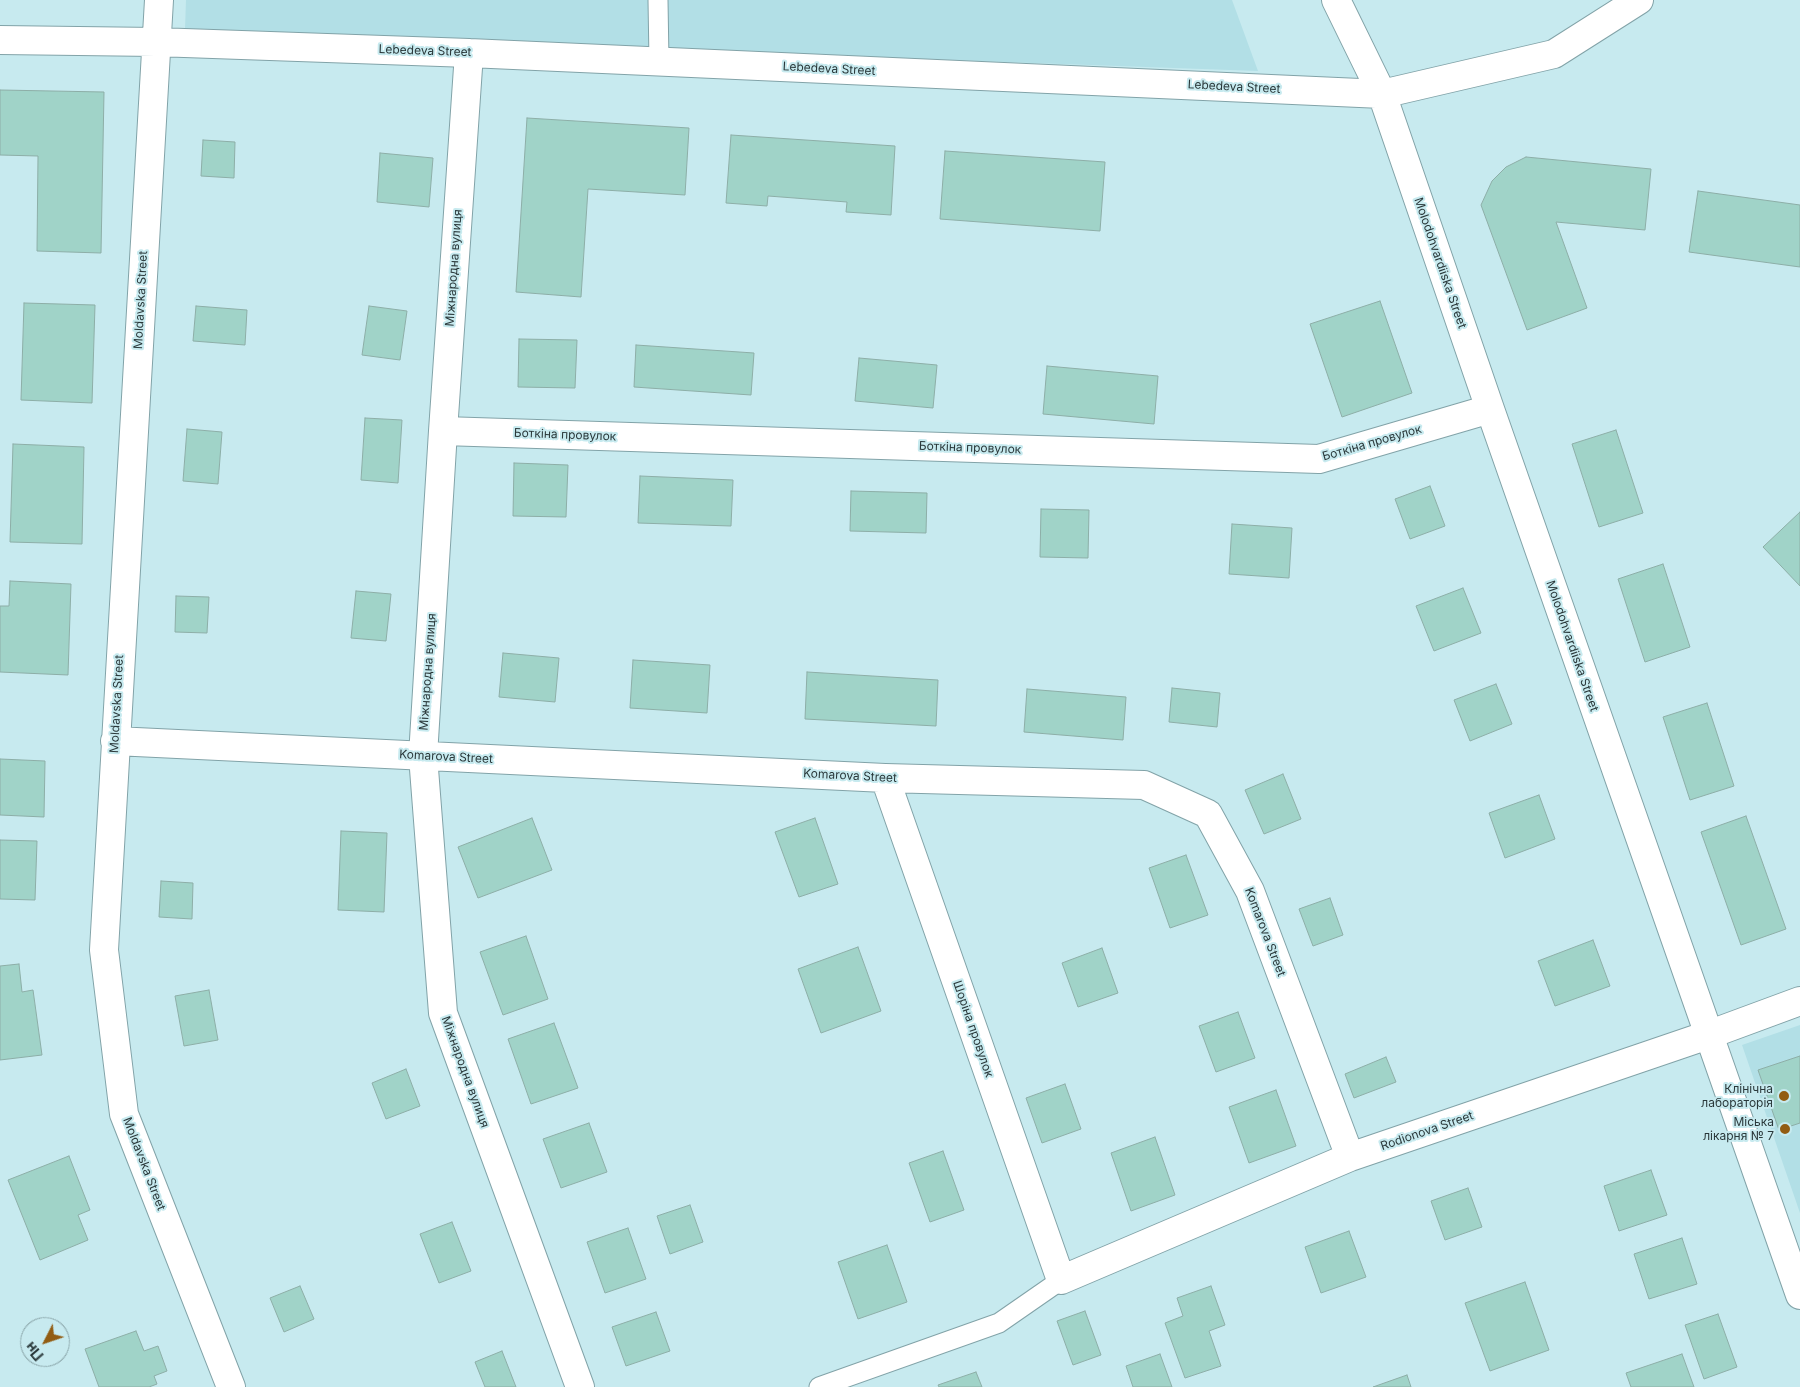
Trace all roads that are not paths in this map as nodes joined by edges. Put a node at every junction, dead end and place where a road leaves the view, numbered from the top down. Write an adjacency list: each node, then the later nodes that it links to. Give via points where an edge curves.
1 (159, 0): 6 (street, Moldavska Street)
2 (658, 0): 8 (lane)
3 (1336, 0): 9 (street, Molodohvardiiska Street)
4 (1638, 0): 9 (street, Lebedeva Street, via 1554,54)
5 (0, 40): 6 (street, Lebedeva Street)
6 (156, 42): 7 (street, Lebedeva Street); 12 (street, Moldavska Street)
7 (469, 53): 8 (street, Lebedeva Street); 11 (street, Міжнародна вулиця)
8 (659, 61): 9 (street, Lebedeva Street)
9 (1382, 94): 10 (street, Molodohvardiiska Street)
10 (1490, 409): 11 (street, Боткіна провулок, via 1319,459); 16 (street, Molodohvardiiska Street)
11 (443, 431): 13 (street, Міжнародна вулиця)
12 (115, 741): 13 (street, Komarova Street); 20 (street, Moldavska Street, via 104,950 124,1114)
13 (423, 756): 14 (street, Komarova Street); 21 (street, Міжнародна вулиця, via 442,1013)
14 (885, 778): 17 (street, Komarova Street, via 1144,785 1208,814 1250,891); 18 (street, Шоріна провулок)
15 (1800, 1001): 16 (street, Rodionova Street)
16 (1708, 1035): 17 (street, Rodionova Street); 19 (street, Molodohvardiiska Street)
17 (1350, 1157): 18 (street, Rodionova Street)
18 (1061, 1280): 22 (lane, via 998,1323)
19 (1800, 1295)
20 (231, 1387)
21 (580, 1387)
22 (819, 1387)

